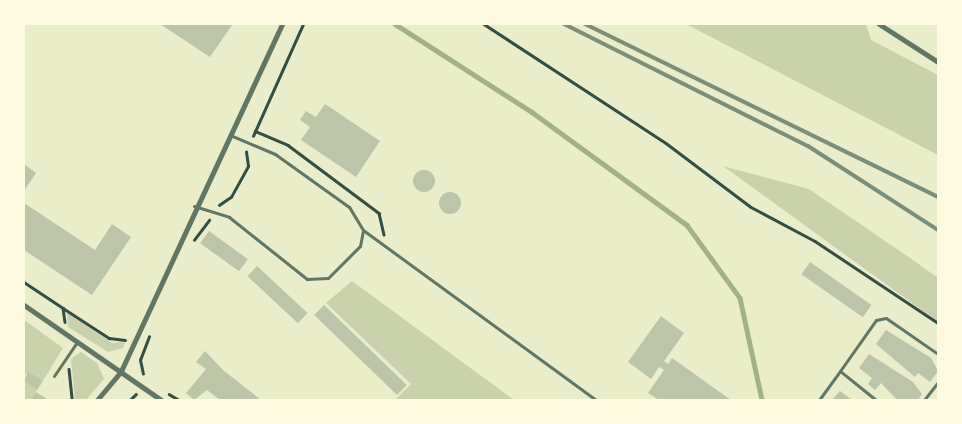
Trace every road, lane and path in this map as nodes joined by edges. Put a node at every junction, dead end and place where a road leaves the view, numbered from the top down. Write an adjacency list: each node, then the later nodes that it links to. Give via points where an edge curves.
1 (282, 24): 6 (street)
2 (484, 24): 12 (path, via 666,143 751,207 815,241)
3 (879, 24): 4 (street)
4 (938, 62)
5 (255, 131): 9 (path, via 288,145 379,212)
6 (230, 135): 7 (street); 8 (lane, via 275,154 349,207)
7 (194, 206): 8 (lane, via 229,217 278,259 318,280 339,271 360,246); 13 (street)
8 (363, 230): 9 (lane)
9 (386, 247): 23 (lane)
10 (24, 305): 14 (street)
11 (63, 308): 13 (path, via 108,338)
12 (938, 323)
13 (135, 340): 15 (path); 17 (street)
14 (77, 342): 17 (street); 19 (lane)
15 (146, 344)
16 (938, 354): 18 (lane, via 886,318 876,320)
17 (121, 371): 21 (street); 22 (street)
18 (840, 371): 24 (lane); 25 (lane)
19 (54, 376)
20 (938, 382): 26 (lane)
21 (97, 400)
22 (161, 400)
23 (596, 400)
24 (819, 400)
25 (876, 400)
26 (924, 400)

